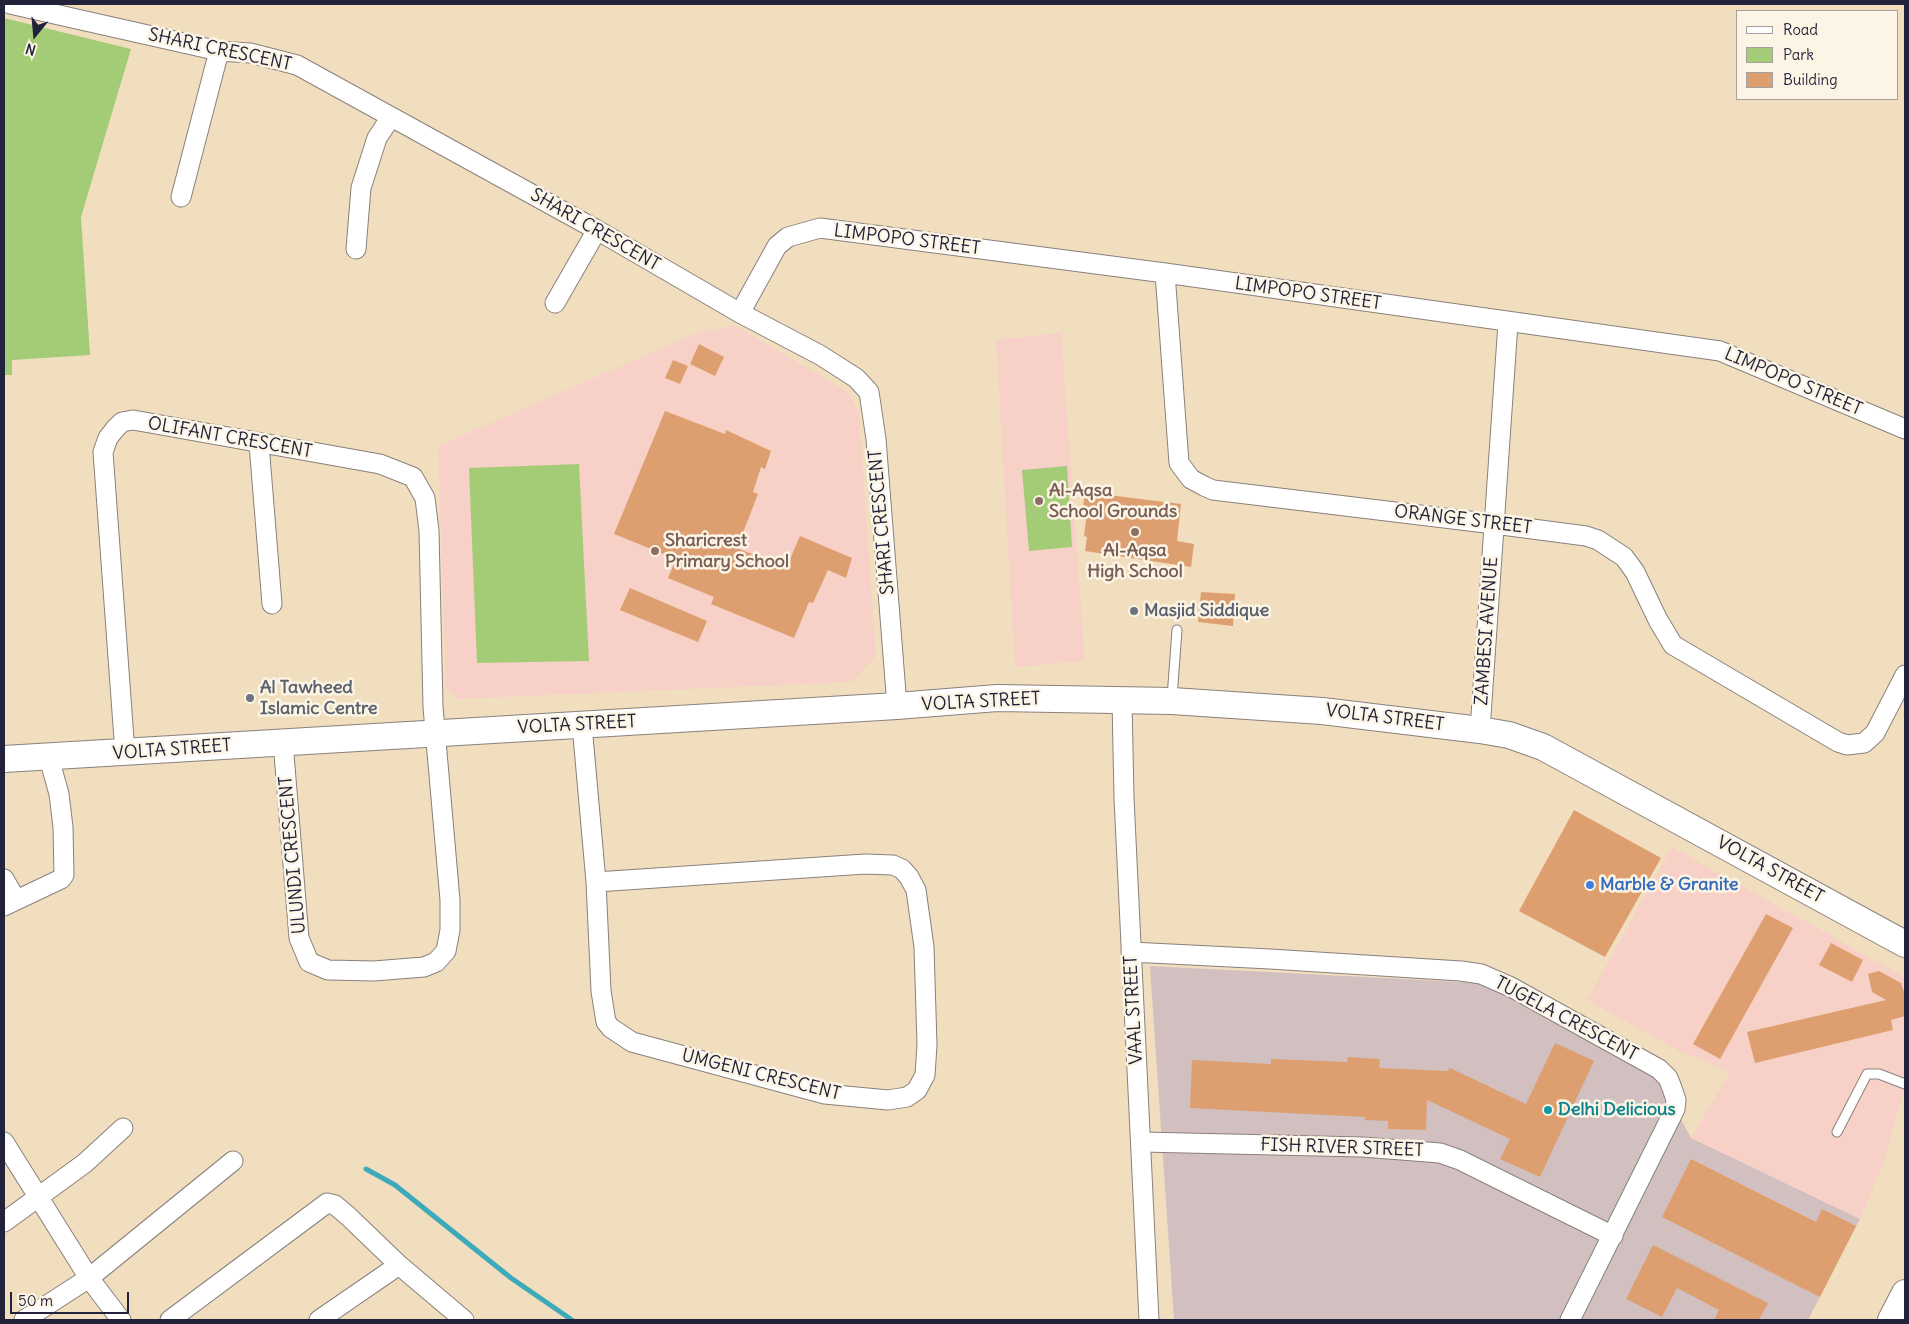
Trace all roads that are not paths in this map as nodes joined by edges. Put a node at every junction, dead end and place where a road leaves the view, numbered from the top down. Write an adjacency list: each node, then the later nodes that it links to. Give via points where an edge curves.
1 (10, 4): 2 (street, SHARI CRESCENT)
2 (219, 51): 3 (street, SHARI CRESCENT, via 250,53 297,65); 4 (street)
3 (391, 117): 5 (street, SHARI CRESCENT); 6 (street, via 378,138 360,188)
4 (181, 197)
5 (597, 230): 8 (street); 9 (street, SHARI CRESCENT)
6 (356, 250)
7 (1166, 273): 9 (street, LIMPOPO STREET, via 820,228 788,237 777,246); 10 (street, LIMPOPO STREET); 13 (street, ORANGE STREET, via 1177,450 1179,463 1191,479 1214,490)
8 (556, 302)
9 (740, 313): 19 (street, SHARI CRESCENT, via 826,359 856,378 869,392 876,439)
10 (1508, 323): 11 (street, LIMPOPO STREET, via 1720,351); 13 (street, ZAMBESI AVENUE)
11 (1905, 429)
12 (259, 444): 14 (street); 22 (street, OLIFANT CRESCENT, via 380,464 404,472 417,483 425,498 429,531); 24 (street, OLIFANT CRESCENT, via 133,420 122,422 108,438 103,452)
13 (1494, 524): 16 (street, ORANGE STREET, via 1586,536 1610,546 1635,572 1673,645 1838,742 1847,745 1864,743 1871,738); 21 (street, ZAMBESI AVENUE)
14 (272, 604)
15 (1176, 630): 18 (lane)
16 (1905, 675)
17 (1122, 700): 18 (street, VOLTA STREET); 19 (street, VOLTA STREET, via 997,698); 31 (street, VAAL STREET)
18 (1172, 701): 21 (street, VOLTA STREET, via 1322,711)
19 (897, 706): 20 (street, VOLTA STREET)
20 (582, 725): 22 (street, VOLTA STREET); 28 (street, UMGENI CRESCENT)
21 (1480, 730): 30 (street, VOLTA STREET, via 1523,740 1563,757)
22 (436, 733): 23 (street, VOLTA STREET); 23 (street, ULUNDI CRESCENT, via 450,900 446,951 436,962 424,967 374,971 328,970 313,965 304,952 300,938)
23 (283, 742): 24 (street, VOLTA STREET)
24 (125, 753): 25 (street, VOLTA STREET)
25 (49, 758): 26 (street, VOLTA STREET); 29 (street, via 59,794 64,875)
26 (4, 760)
27 (4, 879): 29 (street)
28 (596, 882): 28 (street, UMGENI CRESCENT, via 602,1006 606,1022 624,1038 826,1094 888,1100 917,1090 925,1075 928,1044 924,947 916,890 902,869 893,865 865,864)
29 (10, 903)
30 (1905, 944)
31 (1131, 952): 36 (street, VAAL STREET); 40 (street, TUGELA CRESCENT, via 1481,974 1511,986 1651,1064 1668,1078 1676,1100 1675,1109)
32 (1905, 1084): 34 (lane, via 1879,1074 1867,1074)
33 (123, 1128): 38 (street, via 85,1163)
34 (1838, 1132)
35 (4, 1142): 38 (street)
36 (1141, 1142): 40 (street, FISH RIVER STREET, via 1363,1147 1440,1153); 49 (street, VAAL STREET)
37 (233, 1161): 42 (street)
38 (38, 1196): 39 (street); 42 (street)
39 (4, 1222)
40 (1614, 1236): 50 (street, TUGELA CRESCENT)
41 (399, 1265): 44 (street); 47 (street, via 348,1216 335,1205 327,1203); 48 (street)
42 (89, 1278): 45 (street); 46 (street)
43 (1905, 1293): 51 (street)
44 (459, 1319)
45 (24, 1320)
46 (121, 1320)
47 (170, 1320)
48 (319, 1320)
49 (1149, 1320)
50 (1570, 1320)
51 (1891, 1320)

